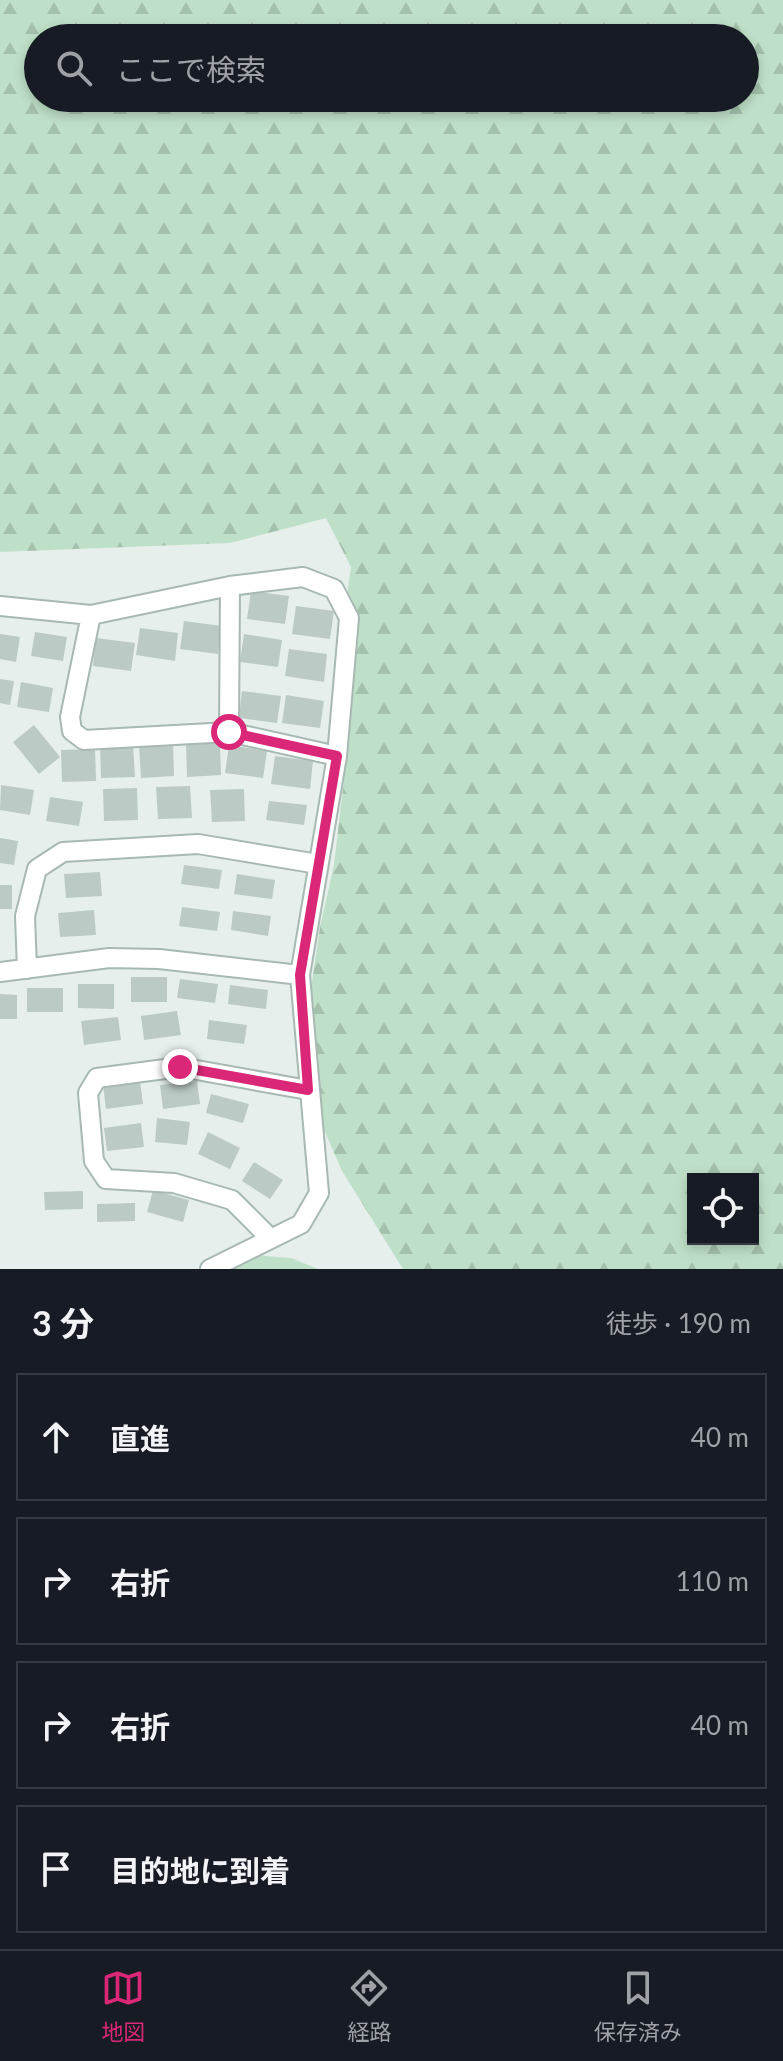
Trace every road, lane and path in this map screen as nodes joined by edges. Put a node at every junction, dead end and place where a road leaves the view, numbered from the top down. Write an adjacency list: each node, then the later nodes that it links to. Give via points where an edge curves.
1 (230, 586): 3 (street); 4 (street); 5 (street, via 303,577 334,589 349,618)
2 (0, 606): 3 (street)
3 (91, 615): 4 (street, via 70,717 72,731 84,740)
4 (229, 732): 5 (street)
5 (337, 756): 6 (street)
6 (318, 864): 7 (street, via 198,844 63,852 37,869 25,916); 9 (street)
7 (27, 969): 8 (street); 9 (street, via 109,958)
8 (0, 972)
9 (300, 975): 10 (street)
10 (308, 1090): 11 (street, via 319,1193 301,1224); 11 (street, via 180,1067 97,1078 88,1093 94,1161 106,1179 174,1183 232,1200)
11 (270, 1238): 12 (street)
12 (210, 1269)

